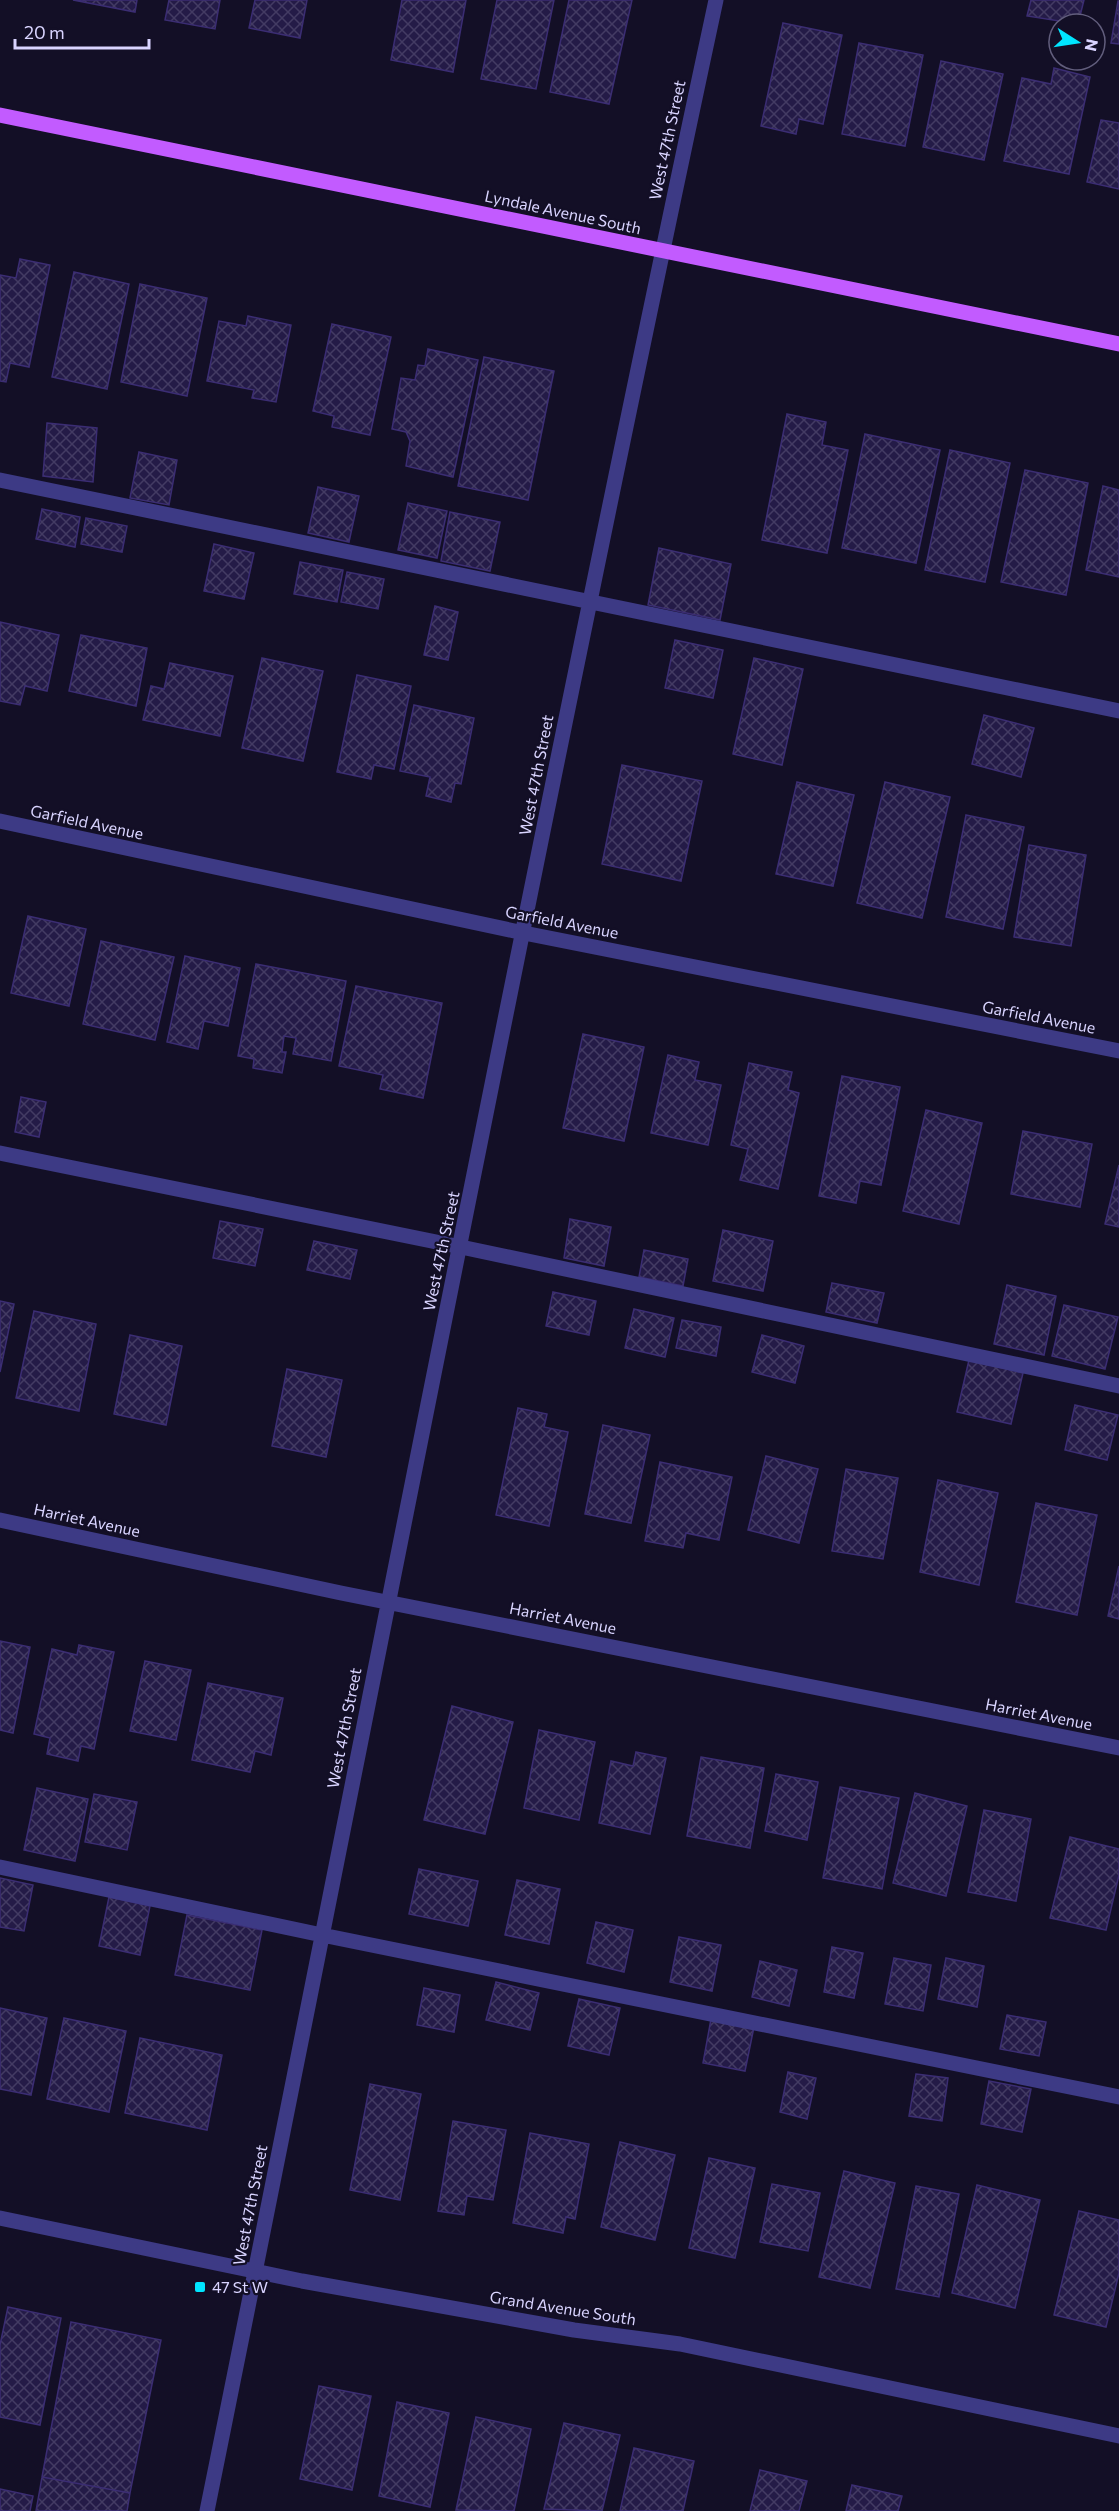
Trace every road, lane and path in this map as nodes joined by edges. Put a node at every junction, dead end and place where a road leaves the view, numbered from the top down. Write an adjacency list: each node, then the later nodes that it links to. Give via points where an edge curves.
1 (716, 0): 3 (street, West 47th Street)
2 (0, 115): 3 (main road, Lyndale Avenue South)
3 (662, 251): 4 (main road, Lyndale Avenue South); 6 (street, West 47th Street)
4 (1119, 344)
5 (0, 480): 6 (street)
6 (588, 600): 7 (street); 9 (street, West 47th Street)
7 (1119, 711)
8 (0, 821): 9 (street, Garfield Avenue)
9 (524, 933): 10 (street, Garfield Avenue); 12 (street, West 47th Street)
10 (1119, 1051)
11 (0, 1153): 12 (street)
12 (461, 1247): 13 (street); 15 (street, West 47th Street)
13 (1119, 1386)
14 (0, 1520): 15 (street, Harriet Avenue)
15 (387, 1601): 16 (street, Harriet Avenue); 18 (street, West 47th Street)
16 (1119, 1748)
17 (0, 1867): 18 (street)
18 (322, 1935): 19 (street); 21 (street, West 47th Street)
19 (1119, 2097)
20 (0, 2218): 21 (street, Grand Avenue South)
21 (255, 2272): 22 (street, Grand Avenue South, via 574,2330 680,2344); 23 (street, West 47th Street)
22 (1119, 2436)
23 (207, 2511)

